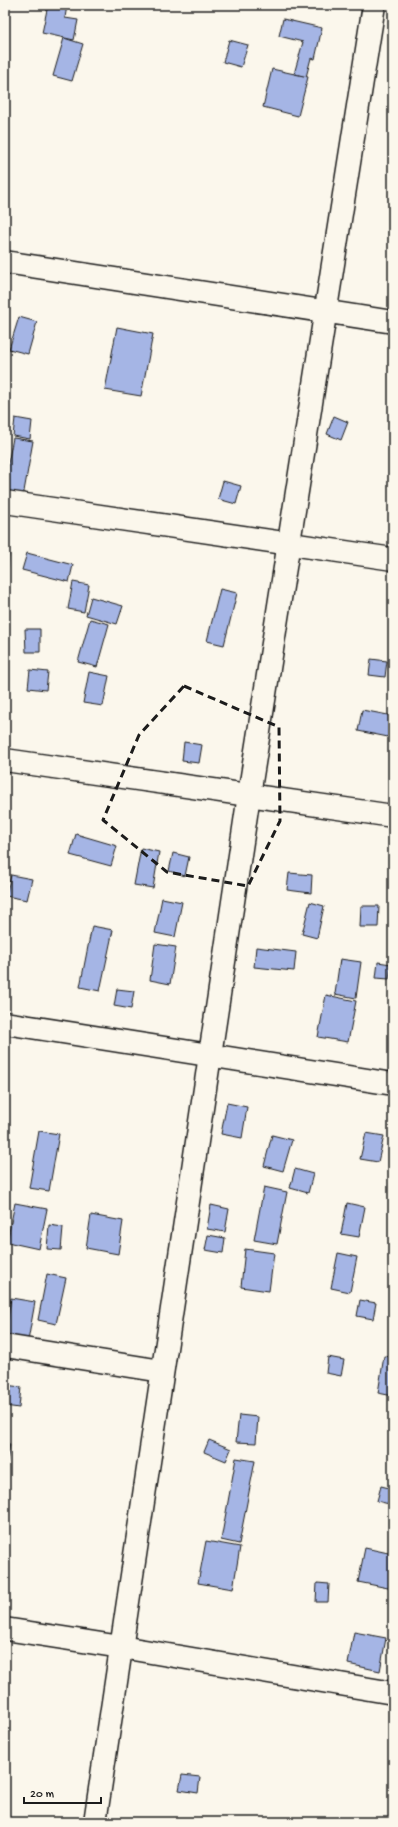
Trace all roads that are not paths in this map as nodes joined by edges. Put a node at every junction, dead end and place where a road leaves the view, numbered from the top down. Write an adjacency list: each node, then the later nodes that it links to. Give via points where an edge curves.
1 (374, 5): 3 (street)
2 (5, 262): 3 (street)
3 (325, 311): 4 (street); 6 (street)
4 (393, 322)
5 (5, 502): 6 (street)
6 (288, 543): 7 (street); 9 (street)
7 (393, 559)
8 (5, 760): 9 (street)
9 (250, 795): 10 (street); 12 (street)
10 (393, 816)
11 (5, 1023): 12 (street)
12 (210, 1055): 13 (street); 15 (street)
13 (393, 1084)
14 (5, 1346): 15 (street)
15 (162, 1371): 17 (street)
16 (5, 1629): 17 (street)
17 (121, 1646): 18 (street); 19 (street)
18 (393, 1693)
19 (95, 1822)

